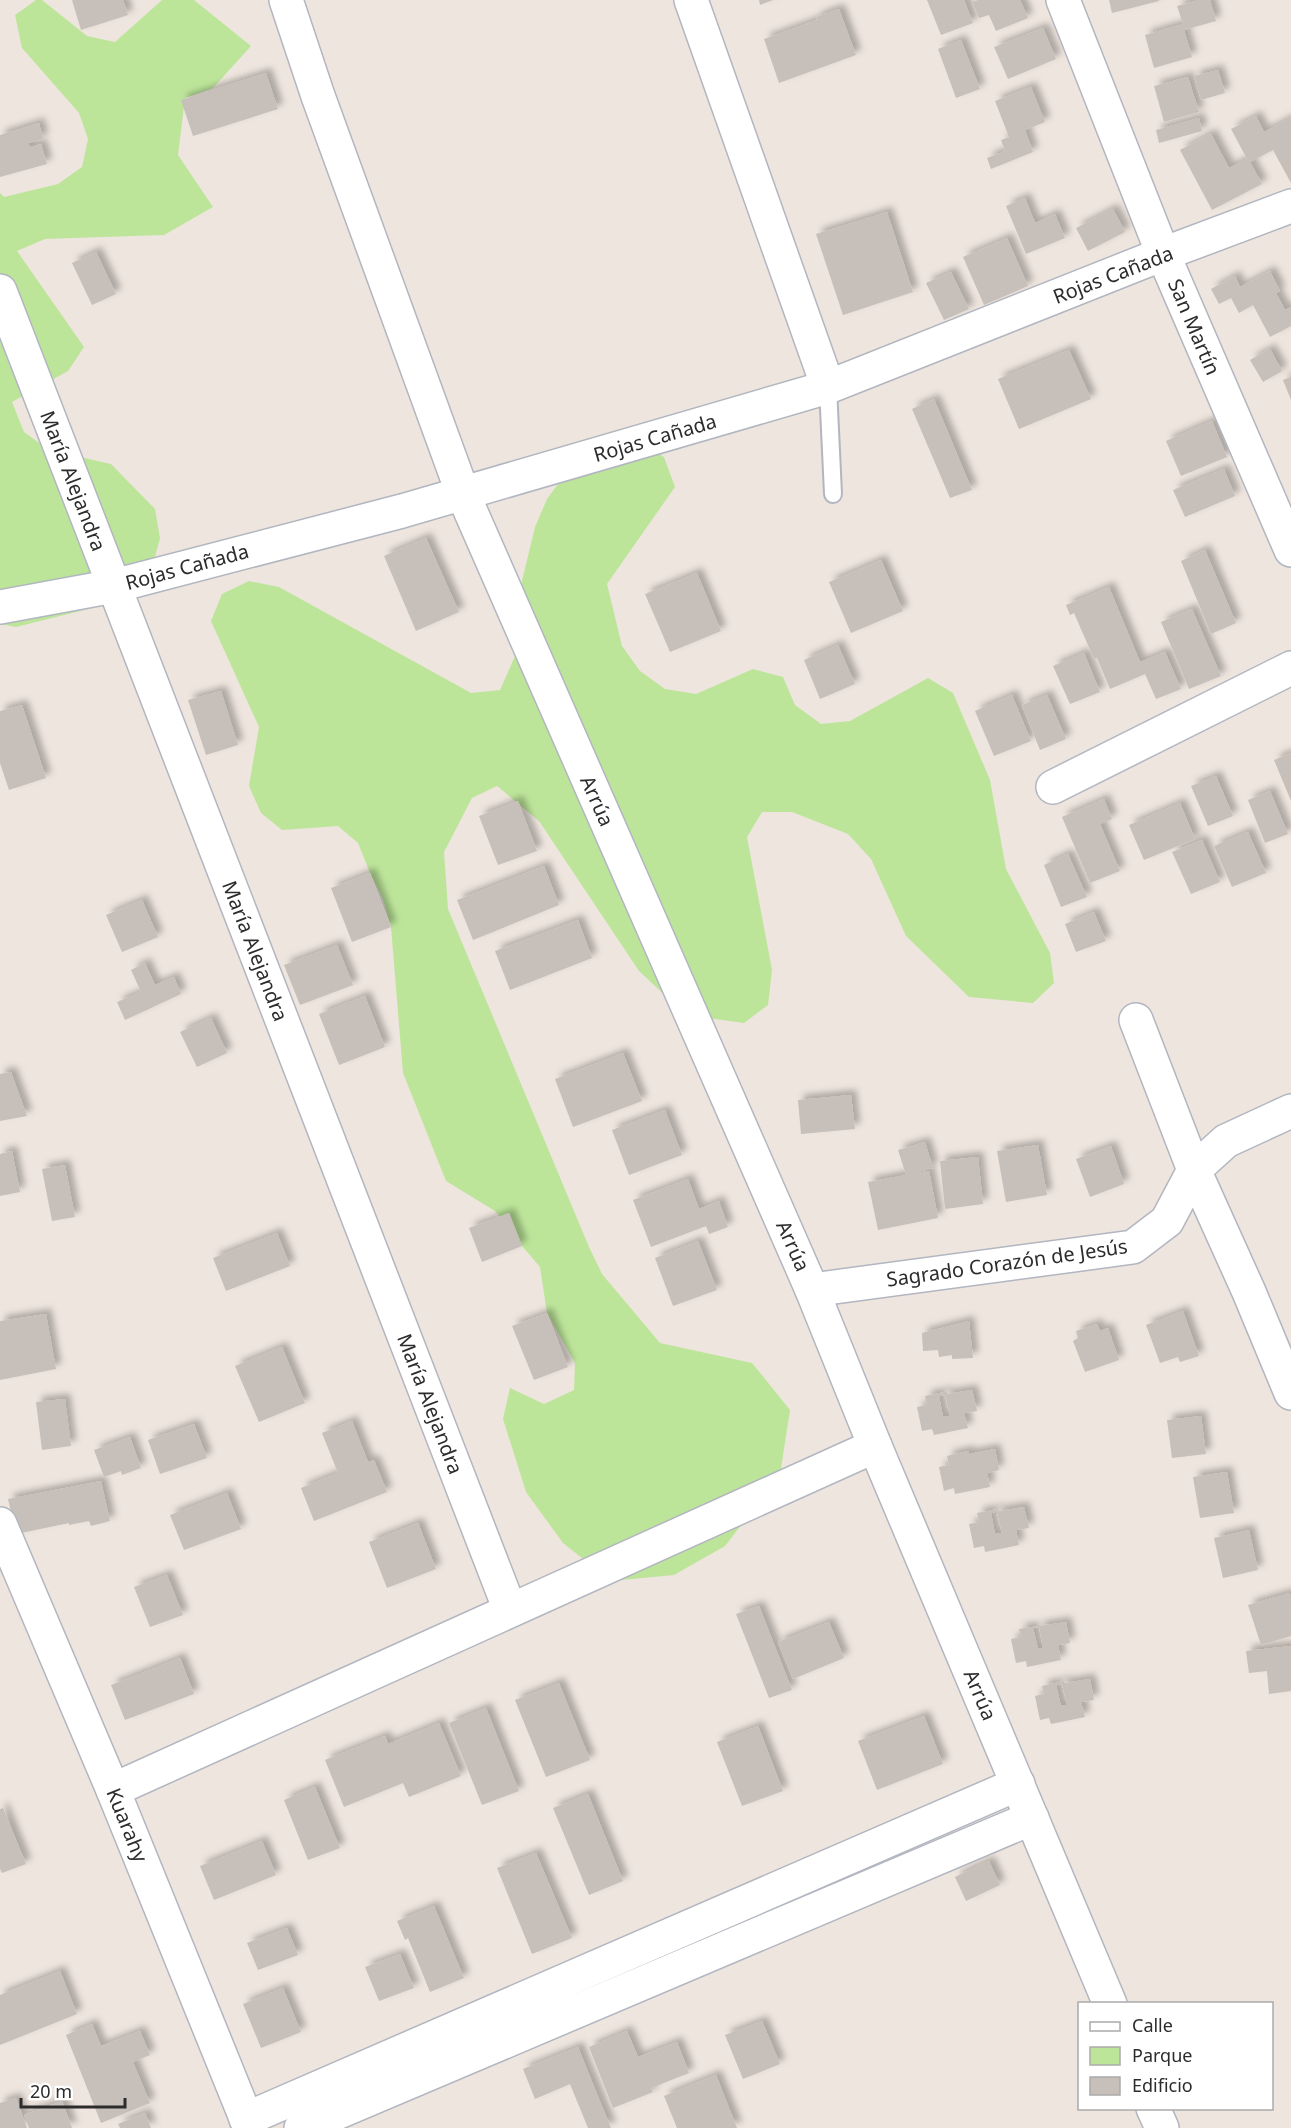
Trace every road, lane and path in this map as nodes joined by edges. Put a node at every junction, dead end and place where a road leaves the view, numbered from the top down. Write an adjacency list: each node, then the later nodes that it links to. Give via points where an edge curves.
1 (286, 0): 8 (street, Arrúa)
2 (691, 0): 7 (street)
3 (1063, 0): 5 (street, San Martín)
4 (1291, 206): 5 (street, Rojas Cañada)
5 (1163, 254): 7 (street, Rojas Cañada); 10 (street, San Martín)
6 (0, 291): 11 (street, María Alejandra)
7 (828, 387): 8 (street, Rojas Cañada); 9 (lane)
8 (463, 494): 11 (street, Rojas Cañada); 18 (street, Arrúa)
9 (833, 494)
10 (1291, 550)
11 (114, 586): 12 (street, Rojas Cañada); 22 (street, María Alejandra)
12 (0, 607)
13 (1291, 668): 14 (street)
14 (1053, 787)
15 (1136, 1020): 17 (street)
16 (1291, 1112): 17 (street, Sagrado Corazón de Jesús, via 1227,1141)
17 (1194, 1170): 18 (street, Sagrado Corazón de Jesús, via 1167,1221 1133,1247); 19 (street)
18 (812, 1290): 20 (street, Arrúa)
19 (1291, 1393)
20 (874, 1446): 22 (street); 23 (street, Arrúa)
21 (0, 1524): 24 (street, Kuarahy)
22 (510, 1610): 24 (street)
23 (1018, 1784): 25 (street, Arrúa); 28 (street)
24 (113, 1790): 28 (street, Kuarahy)
25 (1032, 1818): 26 (street, Arrúa); 29 (street)
26 (1109, 2002)
27 (1154, 2110): 30 (street)
28 (248, 2123)
29 (301, 2128)
30 (1162, 2128)

